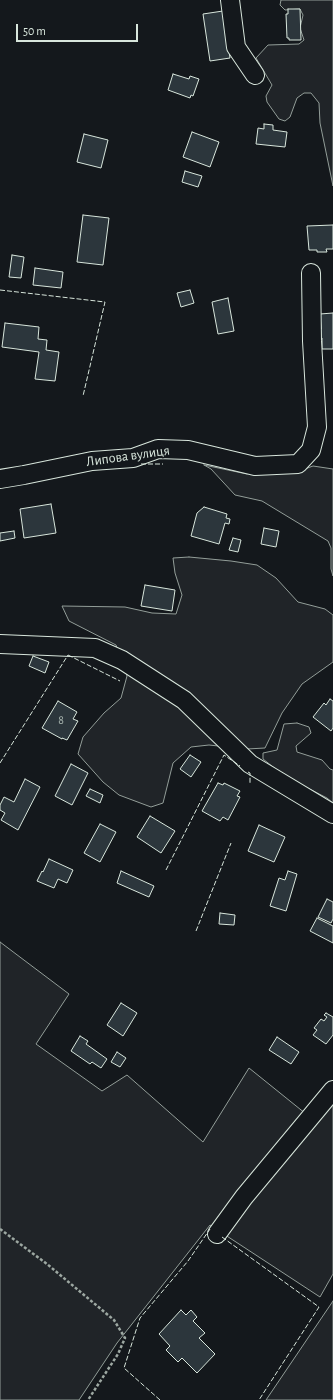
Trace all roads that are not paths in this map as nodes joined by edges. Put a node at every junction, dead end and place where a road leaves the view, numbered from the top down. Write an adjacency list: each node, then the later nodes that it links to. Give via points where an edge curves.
1 (230, 0): 2 (street, via 236,47)
2 (255, 75)
3 (311, 273): 4 (street, Липова вулиця, via 317,427 311,450 298,464 255,466 188,450 158,449 133,458 92,461)
4 (0, 479)
5 (0, 644): 6 (street, via 95,648 122,660 184,700 250,764)
6 (333, 814)
7 (333, 1090): 8 (street, via 244,1197)
8 (217, 1234)

